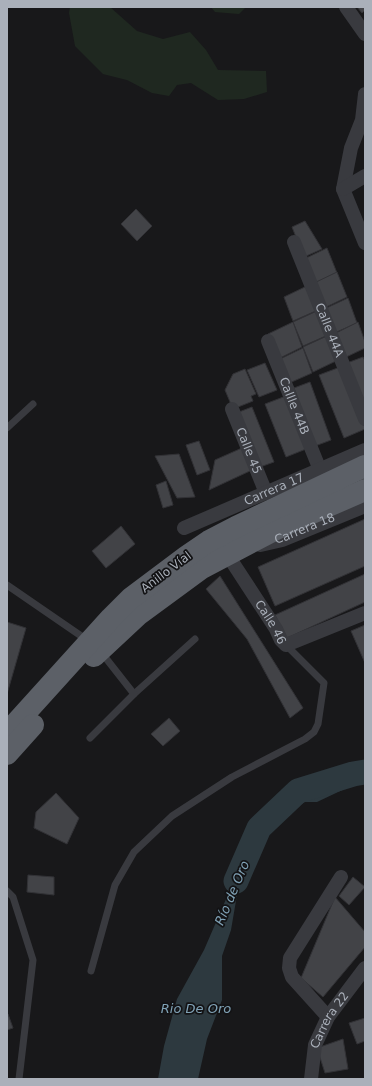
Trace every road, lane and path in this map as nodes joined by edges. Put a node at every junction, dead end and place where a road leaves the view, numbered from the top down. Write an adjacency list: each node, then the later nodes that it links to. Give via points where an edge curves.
1 (346, 7): 2 (street)
2 (365, 34)
3 (365, 94): 5 (street, via 362,120 351,148)
4 (365, 176): 5 (street)
5 (343, 189): 7 (street)
6 (294, 242): 11 (street, Calle 44A)
7 (365, 243)
8 (268, 341): 15 (street, Callle 44B)
9 (33, 404): 12 (lane)
10 (232, 409): 17 (street, Calle 45)
11 (365, 419)
12 (7, 428)
13 (365, 450): 15 (street, Carrera 17)
14 (365, 466): 25 (highway, Anillo Víal, via 209,541 131,598)
15 (320, 470): 17 (street, Carrera 17)
16 (365, 490): 20 (highway, Anillo Víal, via 282,526)
17 (266, 493): 19 (street, Carrera 17)
18 (365, 504): 20 (street, Carrera 18, via 282,538)
19 (184, 528)
20 (235, 551): 24 (street, Calle 46, via 281,640); 25 (highway, Anillo Víal, via 202,568)
21 (7, 585): 25 (lane)
22 (365, 613): 24 (street)
23 (195, 639): 26 (lane)
24 (286, 645): 33 (lane, Calle 46, via 324,683 318,724 314,732 232,777 172,816 134,852 115,885)
25 (94, 646): 26 (lane); 27 (highway, Anillo Víal); 29 (highway, Anillo Víal)
26 (134, 694): 28 (lane)
27 (7, 733)
28 (90, 738)
29 (7, 754)
30 (341, 877): 34 (street, via 290,958 289,968 292,977)
31 (7, 891): 35 (lane, via 13,897 33,960)
32 (365, 968): 34 (street, Carrera 22)
33 (91, 971)
34 (328, 1017): 36 (street, Carrera 22, via 315,1045)
35 (19, 1079)
36 (311, 1079)

